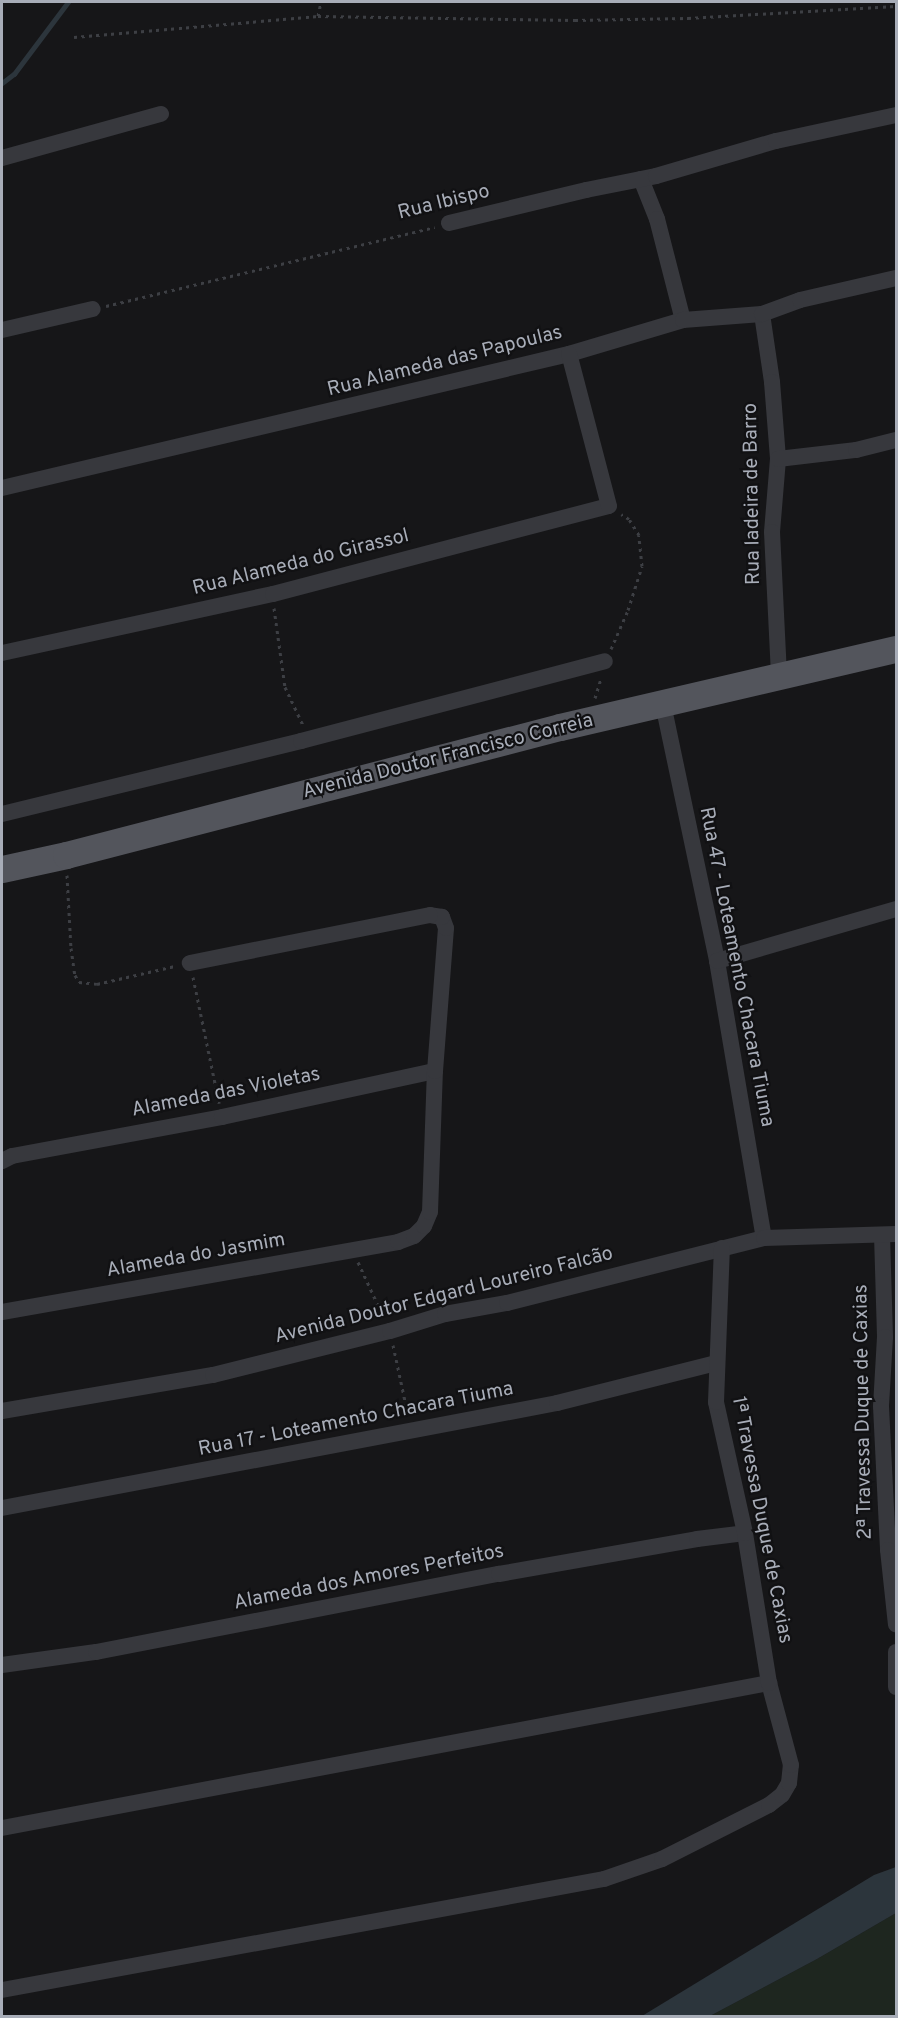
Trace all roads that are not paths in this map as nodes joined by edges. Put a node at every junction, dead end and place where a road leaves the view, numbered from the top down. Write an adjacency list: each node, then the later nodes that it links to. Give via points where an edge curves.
1 (161, 114): 3 (street)
2 (897, 116): 4 (street, Rua Ibispo, via 776,141)
3 (2, 158)
4 (641, 179): 5 (street, Rua Ibispo); 9 (street, via 657,219)
5 (449, 224)
6 (897, 278): 8 (street, Rua Alameda das Papoulas, via 800,300)
7 (93, 309): 10 (street)
8 (762, 314): 9 (street, Rua Alameda das Papoulas); 13 (street, Rua ladeira de Barro)
9 (683, 320): 11 (street, Rua Alameda das Papoulas)
10 (2, 330)
11 (569, 354): 14 (street, Rua Alameda das Papoulas); 16 (street, Rua Alameda do Girassol, via 609,506 273,594)
12 (897, 440): 13 (street, via 856,450)
13 (778, 459): 18 (street, Rua ladeira de Barro, via 772,532)
14 (2, 488)
15 (897, 649): 18 (main road, Avenida Doutor Francisco Correia)
16 (2, 653)
17 (605, 661): 20 (street)
18 (779, 674): 19 (main road, Avenida Doutor Francisco Correia)
19 (663, 704): 21 (main road, Avenida Doutor Francisco Correia); 23 (street, Rua 47 - Loteamento Chacara Tiuma)
20 (2, 814)
21 (2, 869)
22 (897, 909): 23 (street)
23 (717, 961): 28 (street, Rua 47 - Loteamento Chacara Tiuma)
24 (190, 963): 25 (street, via 430,915 442,917 446,928)
25 (435, 1071): 26 (street, Alameda das Violetas, via 222,1117 24,1153); 30 (street, Alameda do Jasmim, via 430,1212 420,1232 398,1242)
26 (2, 1161)
27 (889, 1234): 28 (street, Avenida Doutor Edgard Loureiro Falcão); 35 (street, 2ª Travessa Duque de Caxias, via 881,1406 888,1550)
28 (764, 1238): 29 (street, Avenida Doutor Edgard Loureiro Falcão)
29 (722, 1248): 31 (street, 1ª Travessa Duque de Caxias); 32 (street, Avenida Doutor Edgard Loureiro Falcão, via 507,1303 445,1314 213,1375)
30 (2, 1312)
31 (716, 1363): 33 (street, Rua 17 - Loteamento Chacara Tiuma, via 557,1403); 34 (street, 1ª Travessa Duque de Caxias, via 716,1402)
32 (2, 1411)
33 (2, 1508)
34 (745, 1533): 37 (street, Alameda dos Amores Perfeitos, via 499,1574 96,1652); 38 (street, 1ª Travessa Duque de Caxias)
35 (897, 1625)
36 (897, 1652): 39 (street)
37 (2, 1665)
38 (769, 1683): 40 (street); 41 (street, 1ª Travessa Duque de Caxias, via 791,1765 789,1783 782,1795 662,1859 604,1879)
39 (897, 1687)
40 (2, 1828)
41 (2, 1990)

